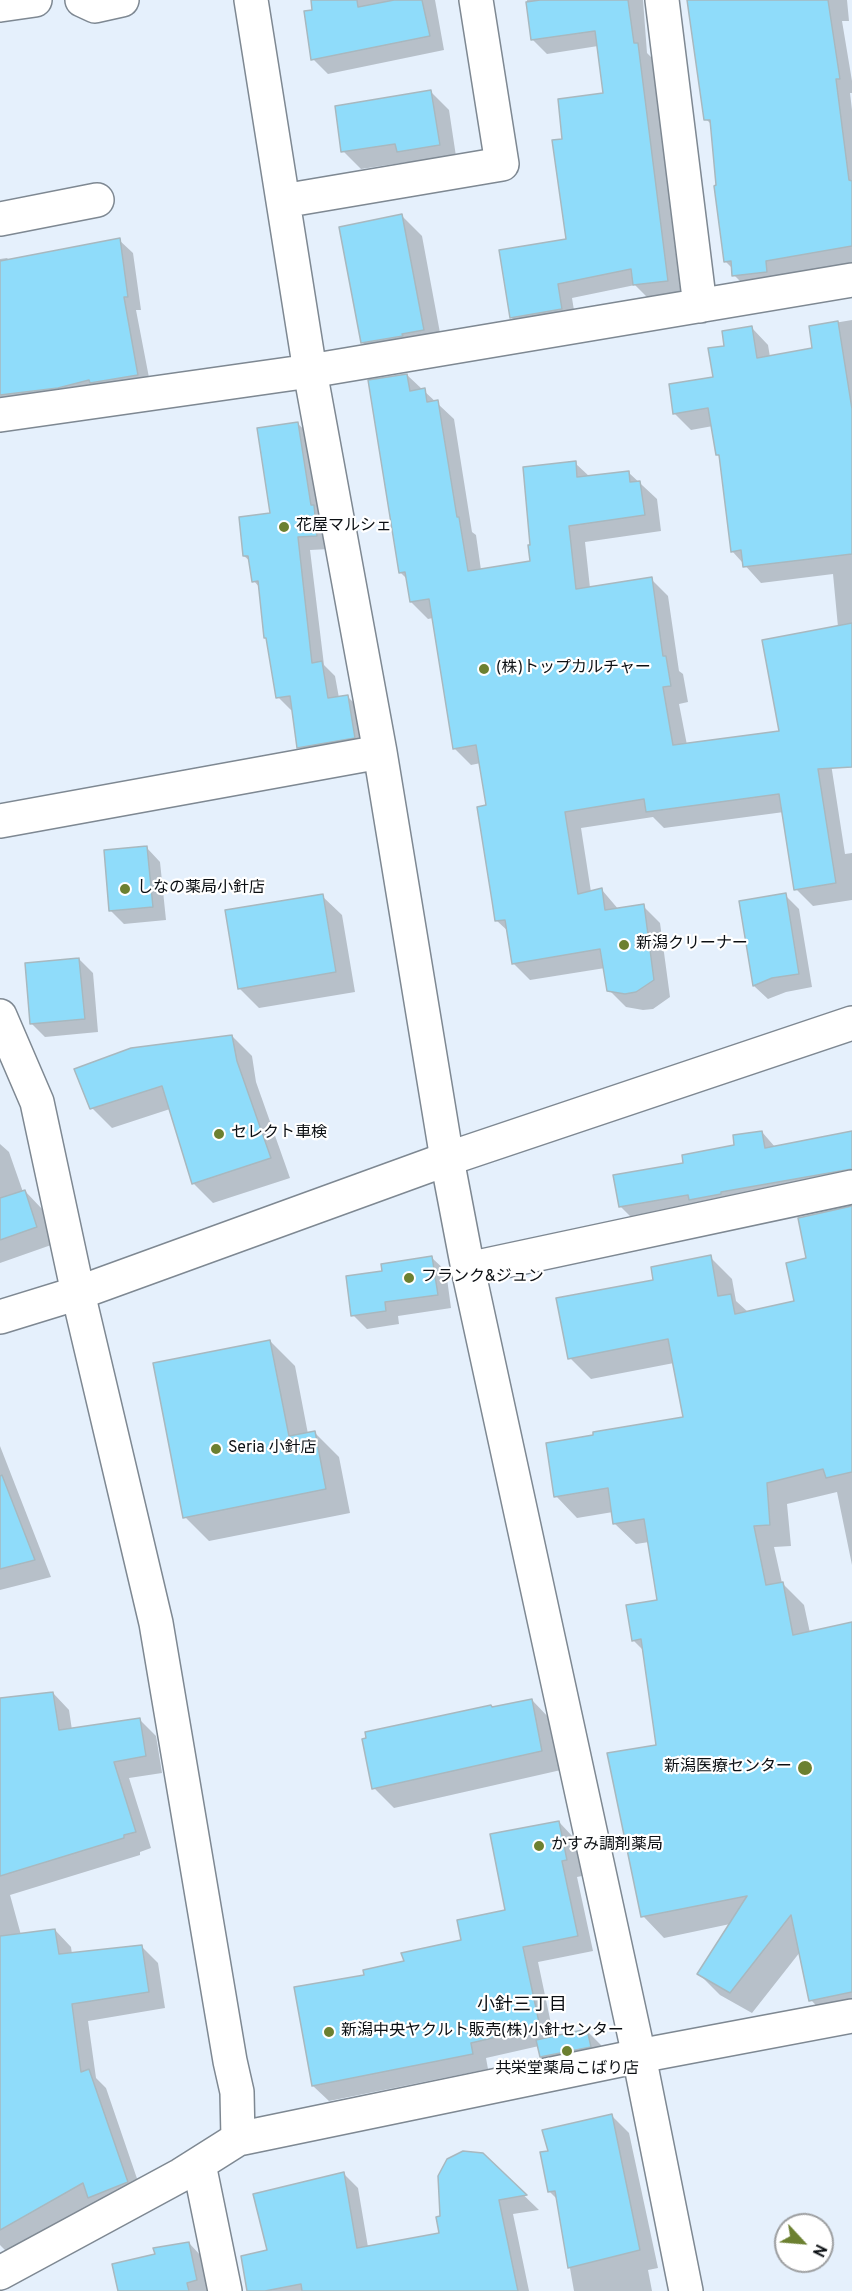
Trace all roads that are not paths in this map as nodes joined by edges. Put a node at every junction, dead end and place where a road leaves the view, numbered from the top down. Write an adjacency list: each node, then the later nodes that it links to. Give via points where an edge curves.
1 (35, 0): 7 (street)
2 (82, 0): 3 (street, via 95,6)
3 (122, 0)
4 (251, 0): 9 (street)
5 (476, 0): 9 (street, via 502,164)
6 (662, 0): 12 (street)
7 (0, 5)
8 (97, 200): 10 (street)
9 (283, 201): 13 (street)
10 (0, 219)
11 (852, 280): 12 (street)
12 (700, 306): 13 (street)
13 (310, 371): 14 (street); 15 (street)
14 (0, 415)
15 (380, 752): 16 (street); 19 (street)
16 (0, 821)
17 (0, 1016): 22 (street, via 37,1102)
18 (852, 1023): 19 (street)
19 (447, 1158): 21 (street); 22 (street)
20 (852, 1187): 21 (street)
21 (468, 1269): 25 (street)
22 (78, 1293): 23 (street); 26 (street, via 156,1623 237,2092)
23 (0, 1317)
24 (852, 2016): 25 (street)
25 (639, 2056): 26 (street); 30 (street)
26 (238, 2139): 27 (street)
27 (199, 2164): 28 (street); 29 (street)
28 (0, 2273)
29 (225, 2291)
30 (686, 2291)

